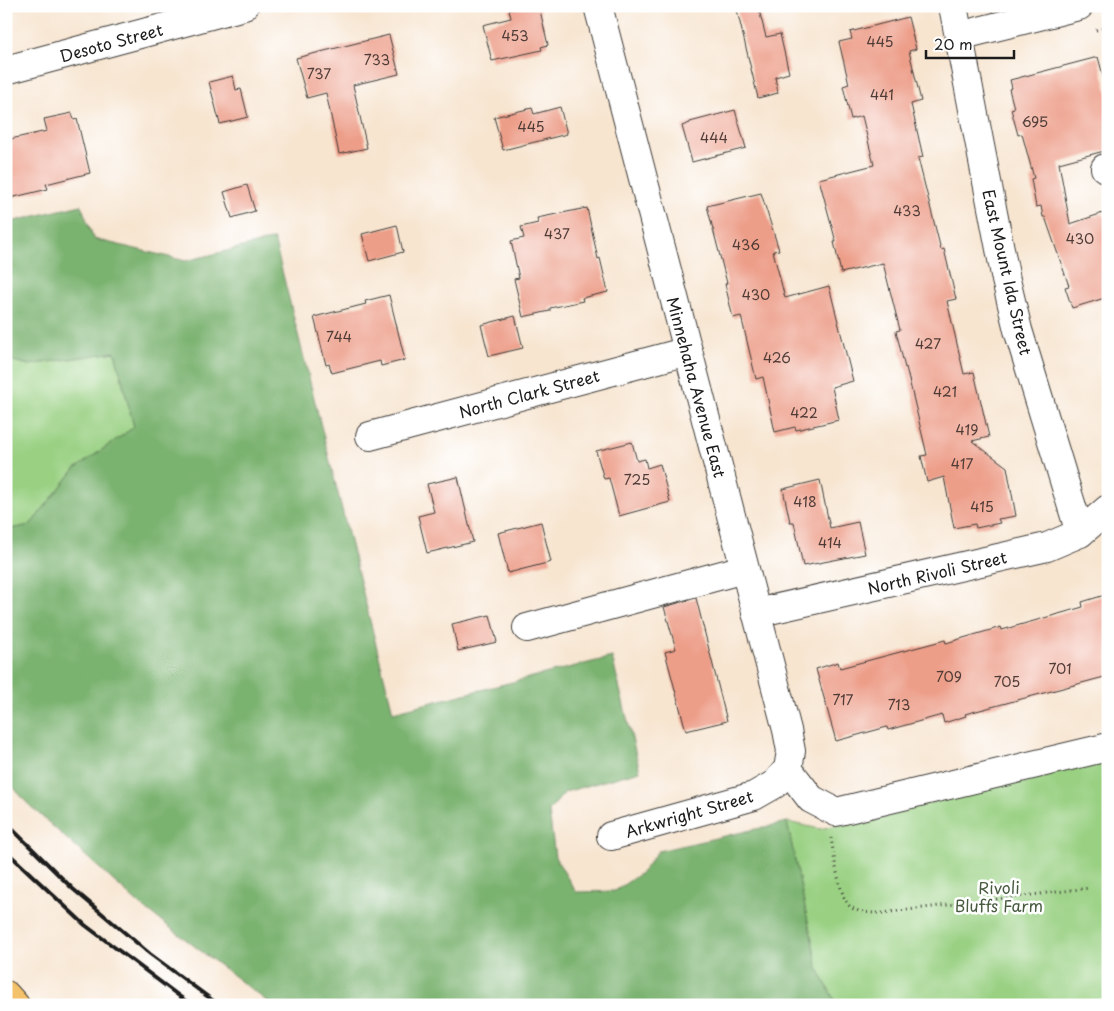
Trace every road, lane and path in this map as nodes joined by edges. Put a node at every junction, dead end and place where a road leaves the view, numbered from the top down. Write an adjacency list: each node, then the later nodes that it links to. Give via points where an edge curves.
1 (244, 6): 6 (street, Desoto Street)
2 (598, 6): 7 (street, Minnehaha Avenue East)
3 (953, 6): 5 (street, East Mount Ida Street)
4 (1079, 6): 5 (street)
5 (959, 36): 10 (street, East Mount Ida Street, via 1018,330)
6 (6, 70)
7 (688, 351): 8 (street, North Clark Street); 11 (street, Minnehaha Avenue East)
8 (370, 436)
9 (1108, 508): 10 (street, North Rivoli Street)
10 (1080, 533): 12 (street, North Rivoli Street, via 1047,547)
11 (744, 569): 12 (street, Minnehaha Avenue East); 13 (street)
12 (756, 613): 15 (street, Minnehaha Avenue East, via 787,730 791,751)
13 (528, 628)
14 (1108, 747): 16 (street, via 836,812)
15 (788, 769): 16 (street, via 811,800); 17 (street, Arkwright Street, via 775,784 754,796)
16 (824, 806): 18 (path, via 842,893 850,907 864,913)
17 (611, 836)
18 (1090, 888)
19 (6, 995): 20 (main road)
20 (16, 1005)

